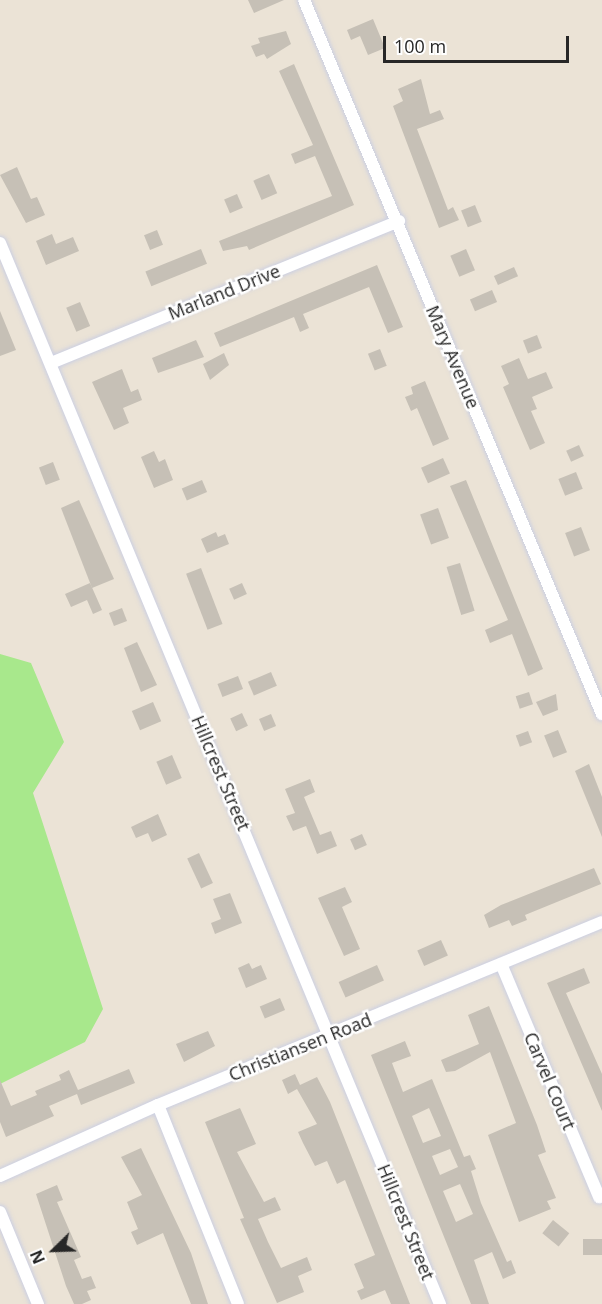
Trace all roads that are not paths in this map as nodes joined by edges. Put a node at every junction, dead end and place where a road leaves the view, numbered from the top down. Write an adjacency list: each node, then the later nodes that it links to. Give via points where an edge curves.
1 (304, 0): 2 (street, Mary Avenue)
2 (399, 220): 4 (street, Marland Drive); 5 (street, Mary Avenue)
3 (0, 243): 4 (street, Hillcrest Street)
4 (51, 363): 8 (street, Hillcrest Street)
5 (602, 714)
6 (602, 922): 7 (street, Christiansen Road)
7 (501, 966): 8 (street, Christiansen Road); 11 (street, Carvel Court)
8 (329, 1034): 9 (street, Christiansen Road); 15 (street, Hillcrest Street)
9 (158, 1105): 10 (street, Christiansen Road); 14 (street)
10 (0, 1176)
11 (599, 1197)
12 (0, 1212): 13 (street)
13 (38, 1304)
14 (238, 1304)
15 (440, 1304)

